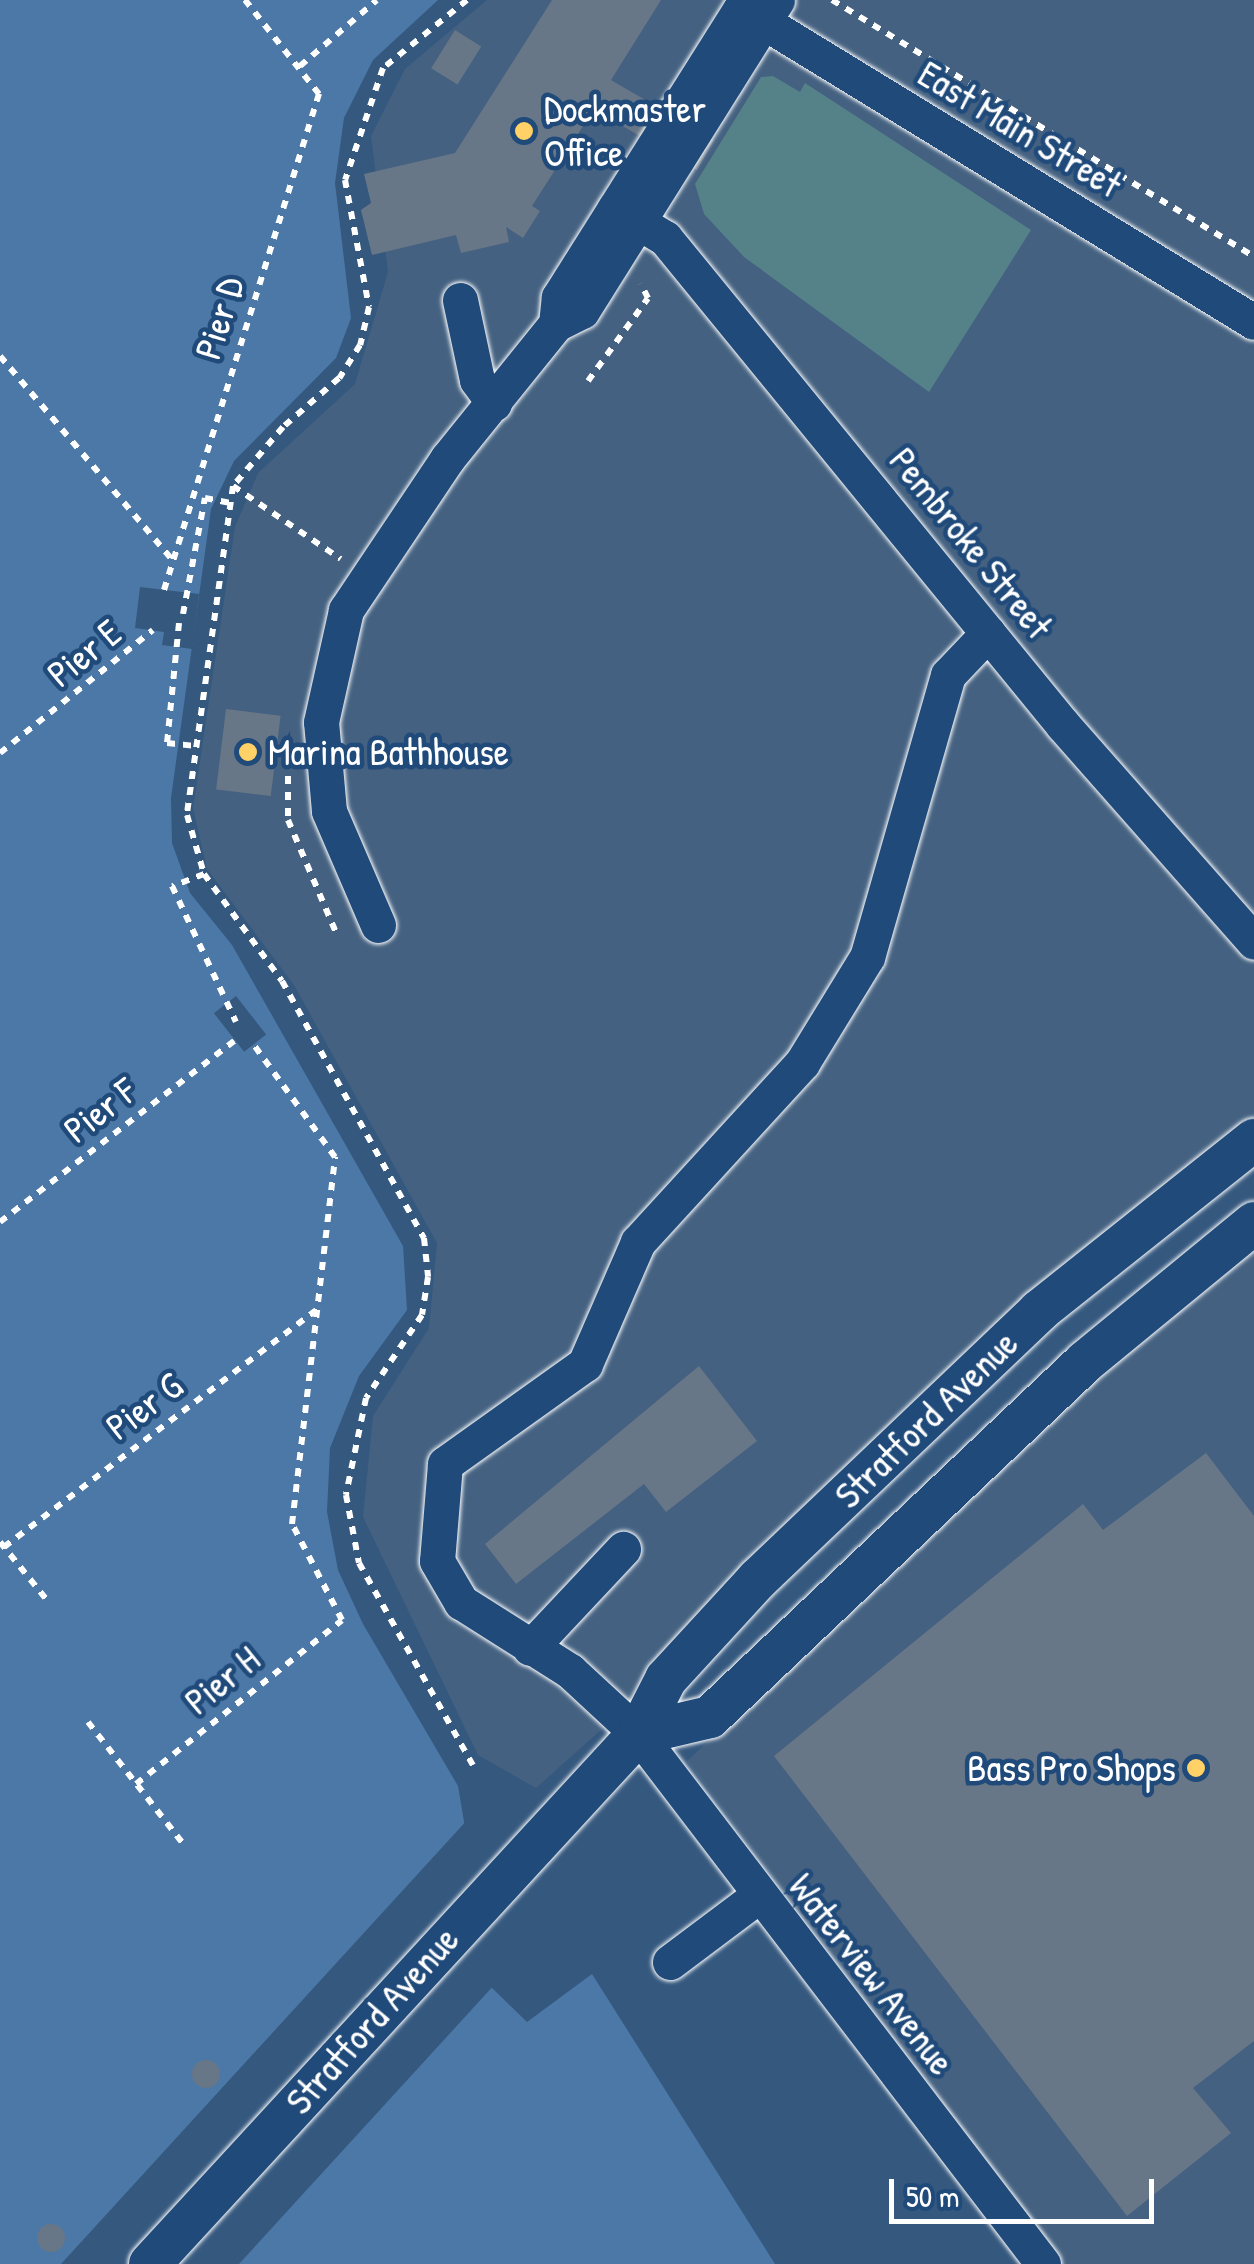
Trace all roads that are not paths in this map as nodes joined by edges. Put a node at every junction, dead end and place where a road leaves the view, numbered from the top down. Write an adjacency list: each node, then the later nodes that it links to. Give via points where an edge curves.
1 (757, 7): 2 (street); 4 (street, East Main Street)
2 (626, 215): 5 (street, via 582,311 556,324); 6 (street, Pembroke Street, via 665,238)
3 (460, 300): 5 (street, via 477,380)
4 (1254, 322)
5 (494, 403): 7 (street, via 346,610 321,722 329,811)
6 (988, 633): 8 (street, Pembroke Street); 12 (street, Waterview Avenue, via 948,675 867,957 802,1062 638,1242 585,1364 445,1464 437,1561 461,1602)
7 (378, 925)
8 (1254, 942)
9 (1254, 1140): 13 (main road, Stratford Avenue, via 1039,1312 758,1579 666,1679)
10 (1254, 1223): 13 (main road, Stratford Avenue, via 1085,1362 710,1717)
11 (623, 1549): 12 (street)
12 (530, 1648): 13 (street, Waterview Avenue, via 570,1671)
13 (638, 1734): 14 (street, Waterview Avenue); 16 (main road, Stratford Avenue)
14 (758, 1896): 15 (street); 17 (street, Waterview Avenue)
15 (670, 1962)
16 (150, 2264)
17 (1043, 2264)

